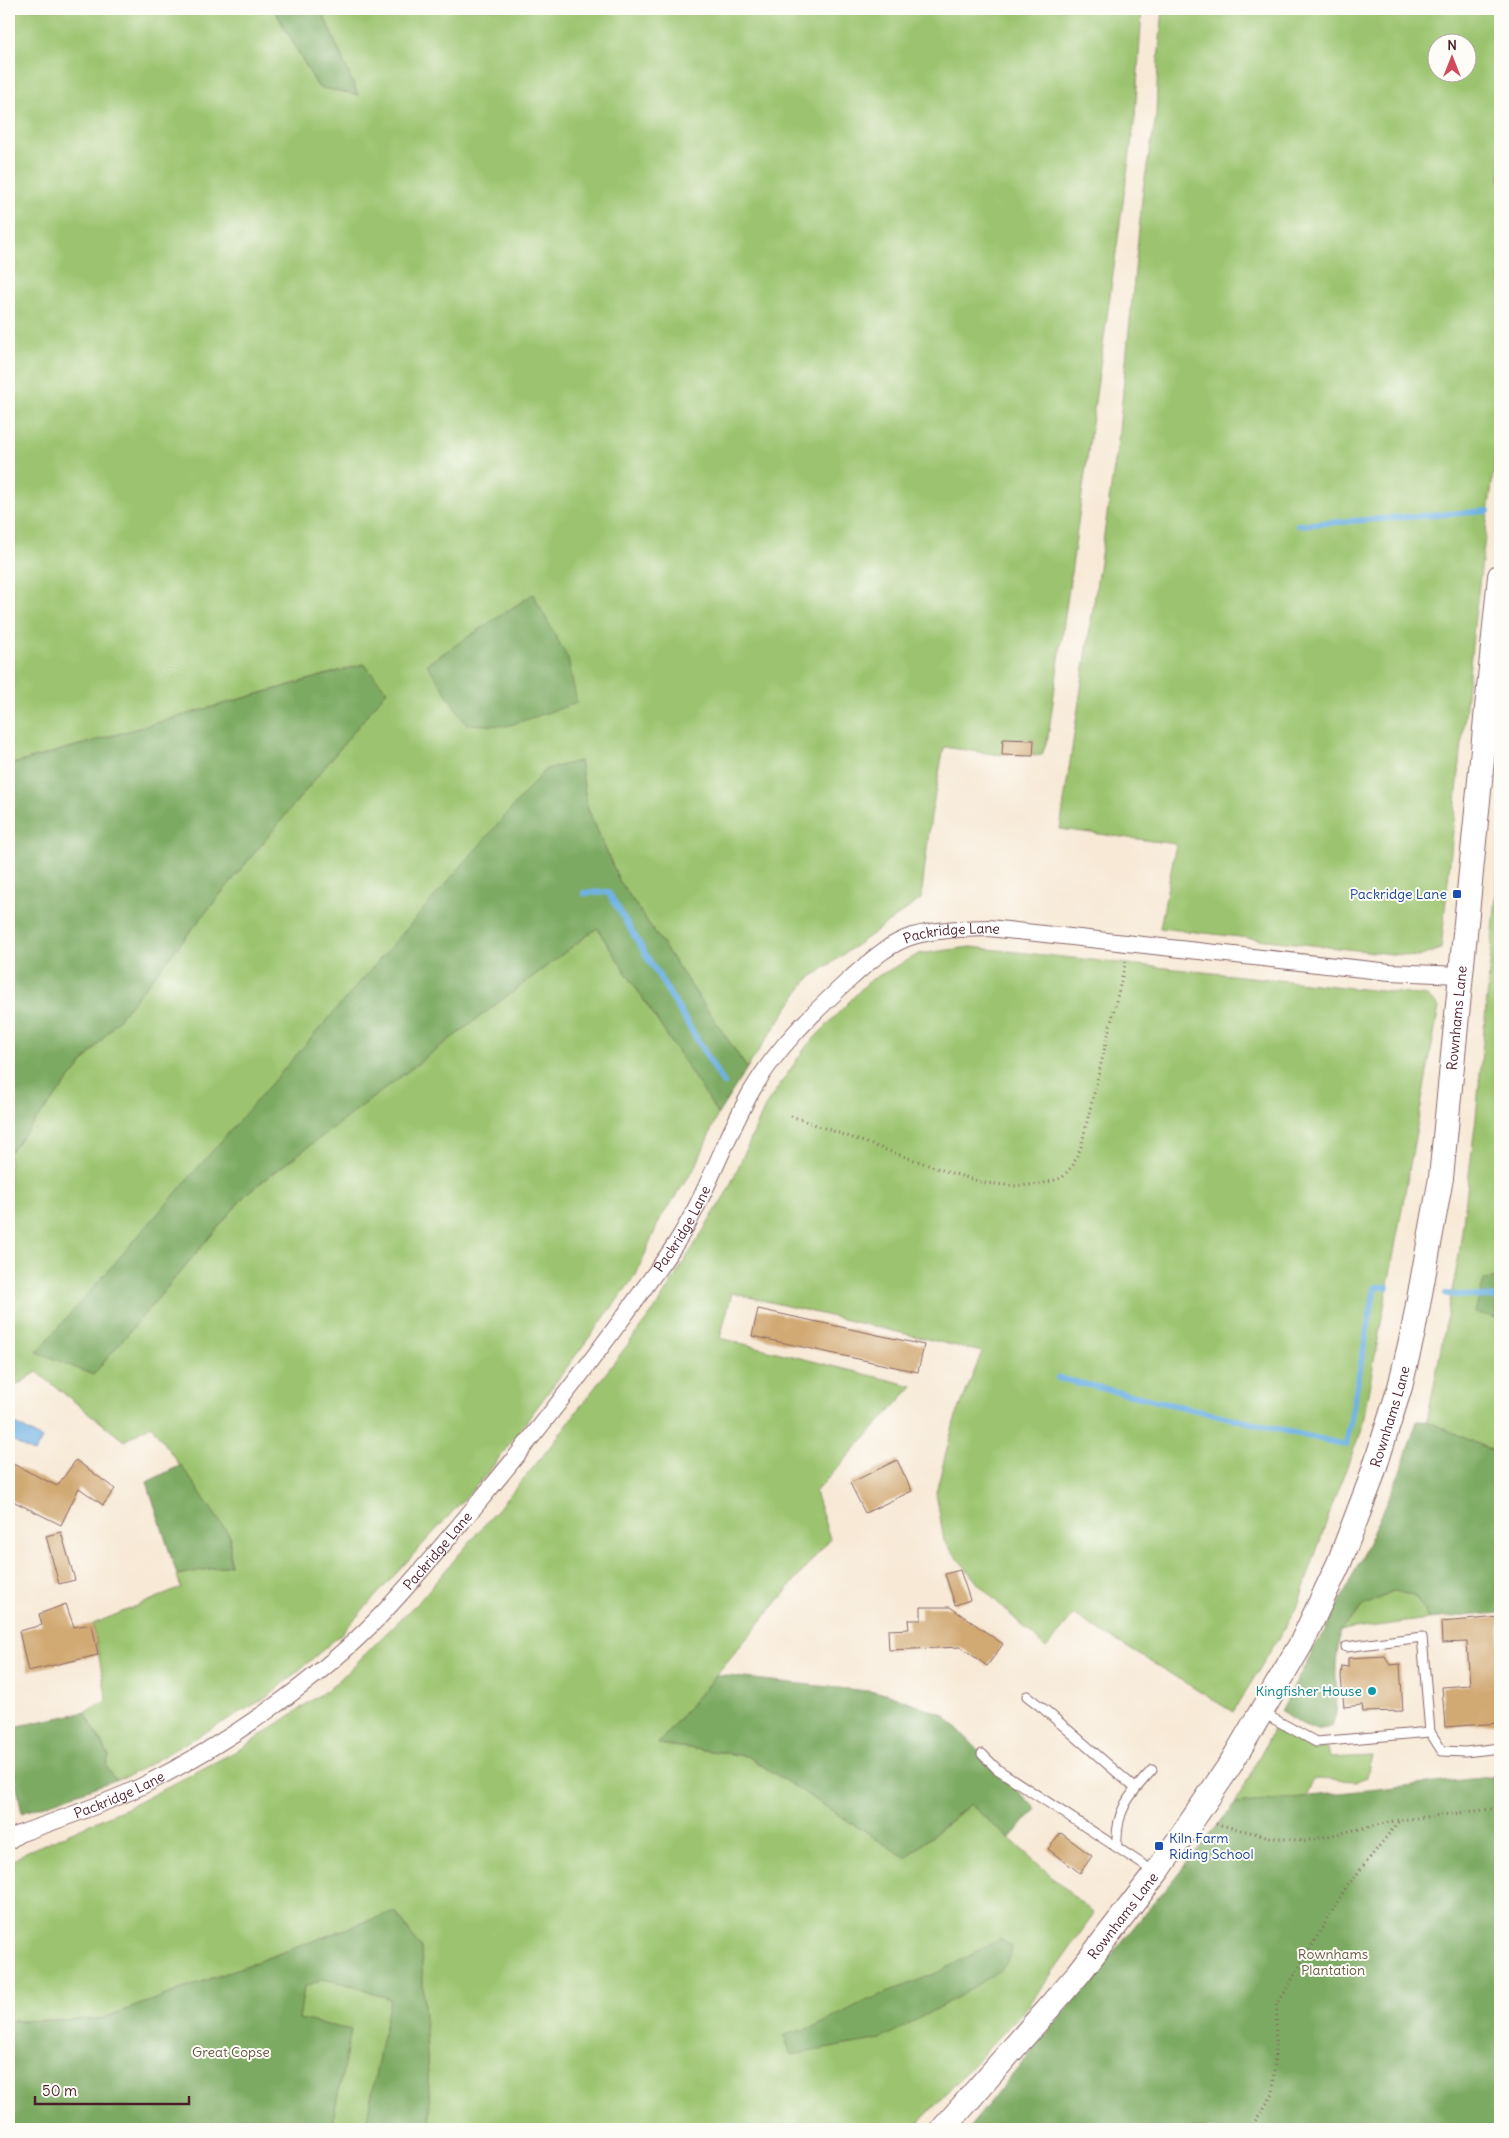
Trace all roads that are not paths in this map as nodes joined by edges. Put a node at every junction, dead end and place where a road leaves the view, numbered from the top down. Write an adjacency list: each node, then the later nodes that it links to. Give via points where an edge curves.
1 (1500, 576): 2 (street, Rownhams Lane)
2 (1459, 975): 5 (street, Rownhams Lane, via 1441,1178 1400,1387 1370,1482 1339,1563 1301,1644); 11 (street, Packridge Lane, via 1390,972 989,928 912,936 887,948 808,1017 777,1053 751,1092 674,1247 541,1428 380,1616 322,1671 203,1752 140,1787)
3 (1346, 1646): 6 (lane, via 1422,1637)
4 (1027, 1696): 10 (lane)
5 (1262, 1713): 6 (lane, via 1316,1742); 13 (street, Rownhams Lane)
6 (1430, 1732): 7 (lane, via 1442,1751)
7 (1500, 1748)
8 (982, 1754): 12 (lane, via 998,1769)
9 (1152, 1770): 10 (lane)
10 (1135, 1788): 12 (lane, via 1120,1812)
11 (9, 1841)
12 (1117, 1847): 13 (lane)
13 (1156, 1874): 14 (street, Rownhams Lane, via 1079,1974)
14 (943, 2129)

